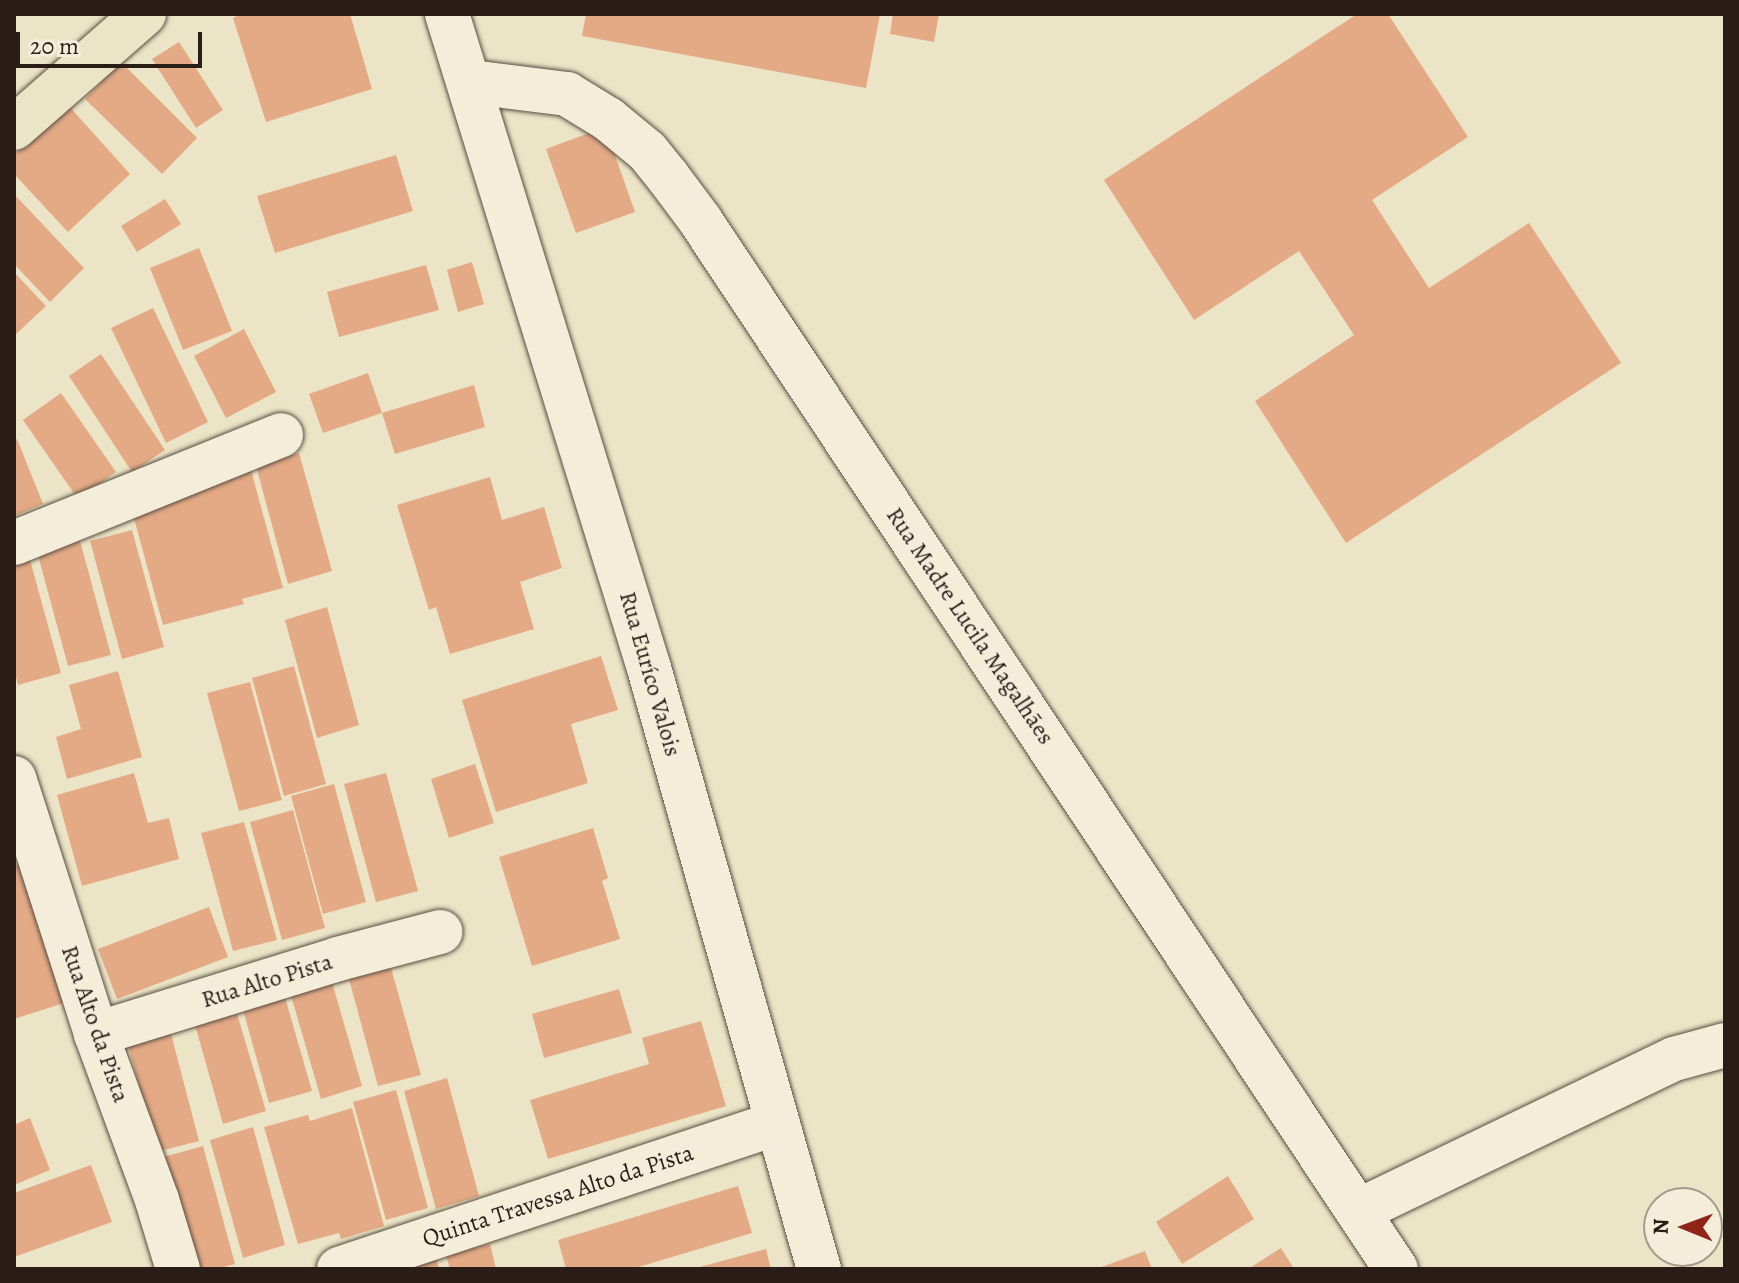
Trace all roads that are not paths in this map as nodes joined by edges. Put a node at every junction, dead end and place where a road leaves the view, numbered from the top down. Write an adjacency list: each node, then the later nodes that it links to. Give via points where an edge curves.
1 (144, 14): 4 (main road)
2 (447, 14): 3 (street, Rua Euríco Valois)
3 (471, 82): 11 (street, Rua Euríco Valois, via 508,219 649,668); 12 (street, Rua Madre Lucila Magalhães, via 567,94 647,151 668,177)
4 (14, 128)
5 (281, 435): 6 (street)
6 (14, 543)
7 (14, 778): 9 (street, Rua Alto da Pista)
8 (440, 932): 9 (street, Rua Alto Pista)
9 (96, 1034): 13 (street, Rua Alto da Pista)
10 (1725, 1045): 12 (street, via 1674,1059)
11 (777, 1123): 14 (street, Quinta Travessa Alto da Pista); 15 (street, Rua Euríco Valois)
12 (1358, 1211): 16 (street, Rua Madre Lucila Magalhães)
13 (178, 1269)
14 (339, 1269)
15 (819, 1269)
16 (1396, 1269)

